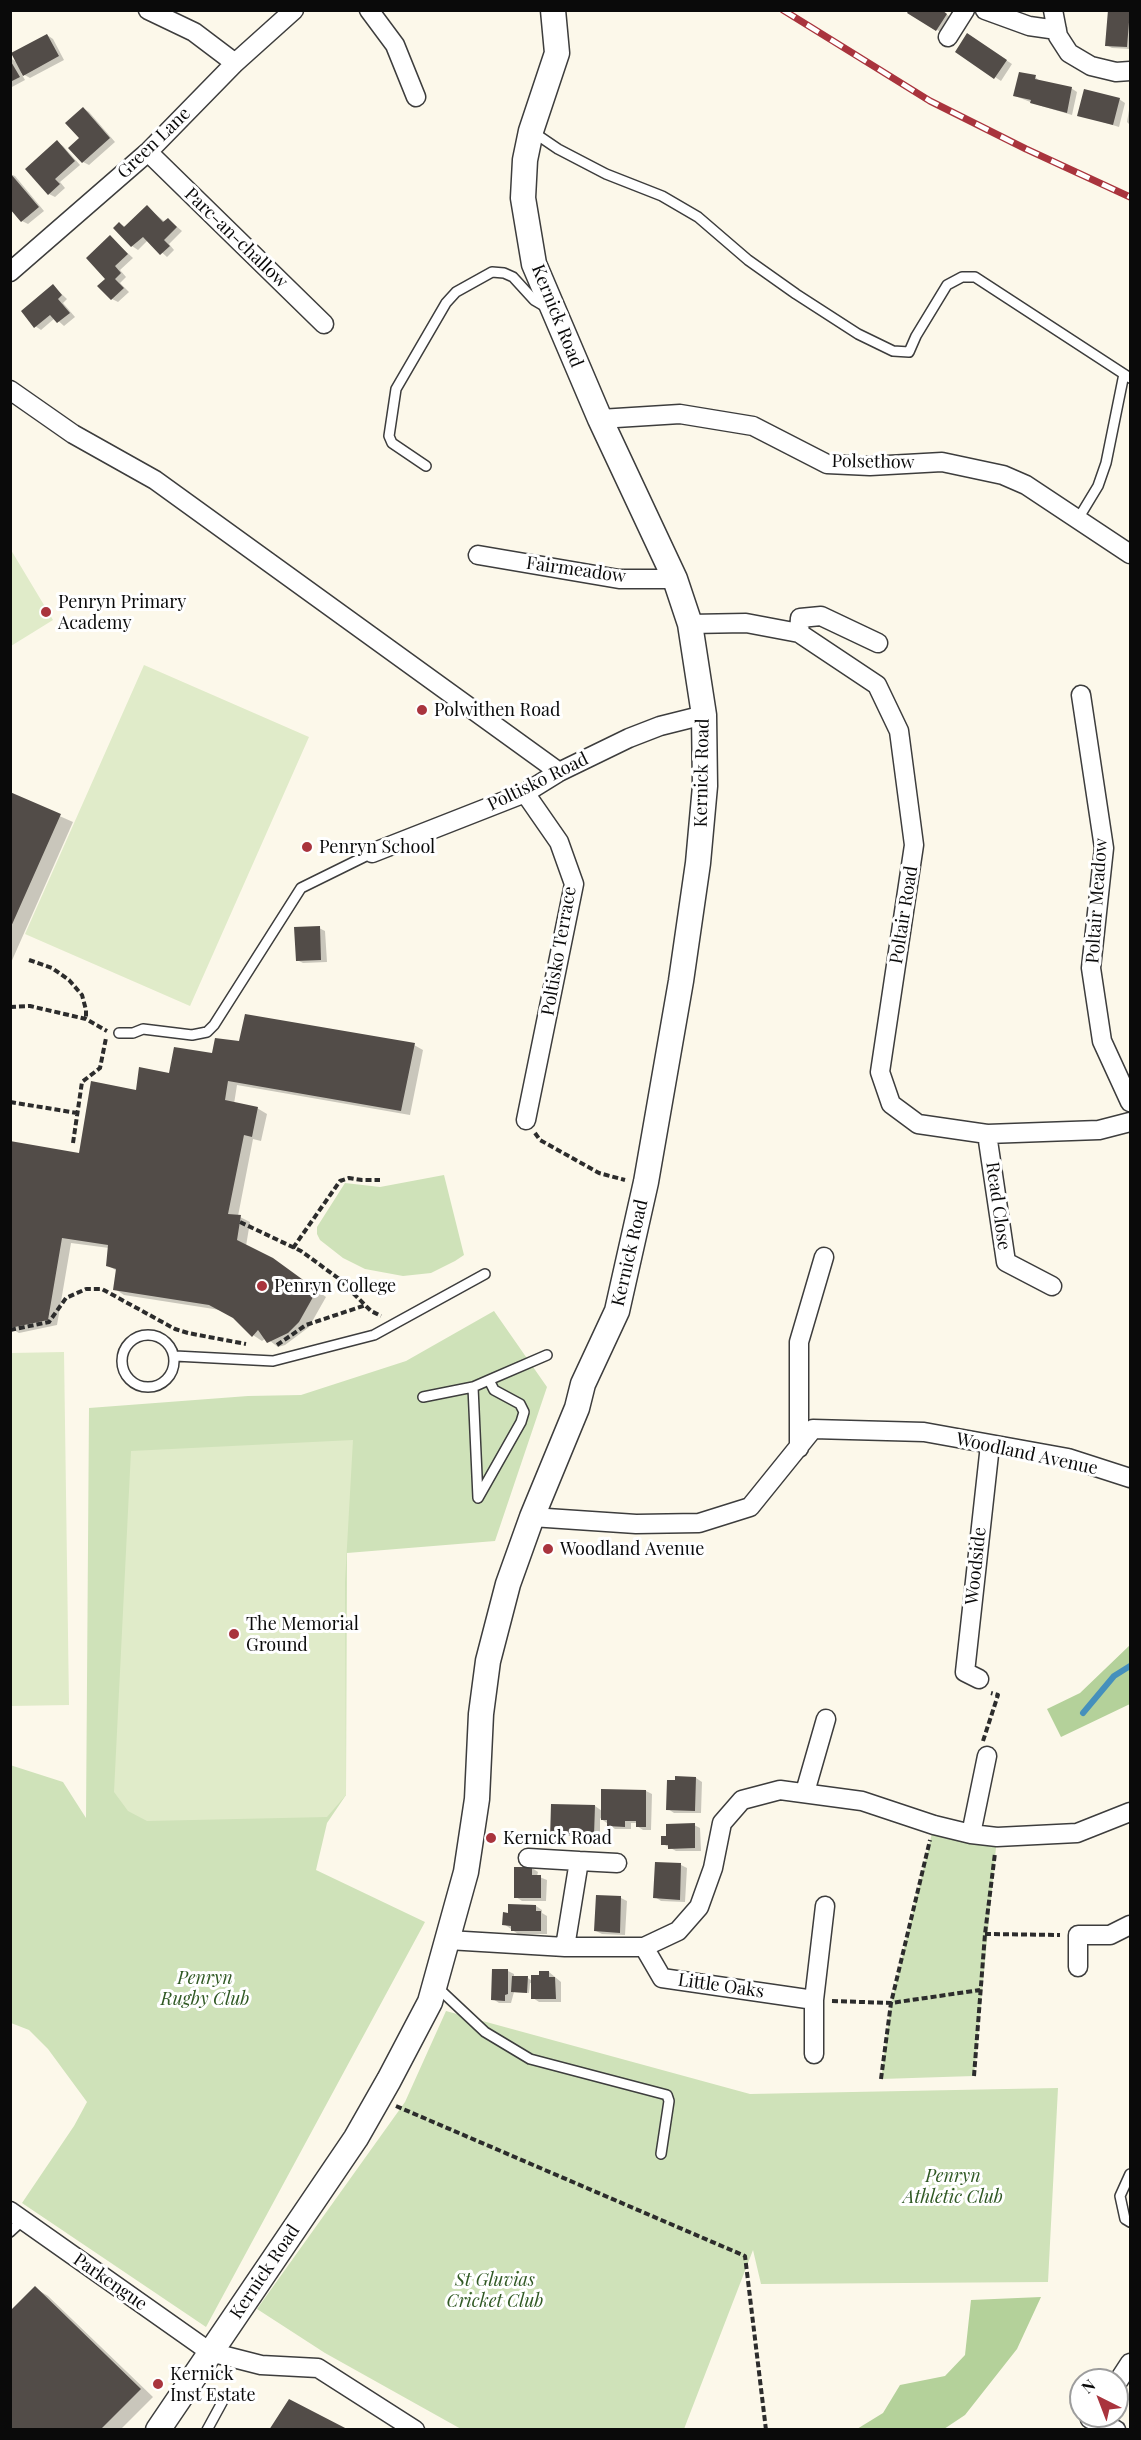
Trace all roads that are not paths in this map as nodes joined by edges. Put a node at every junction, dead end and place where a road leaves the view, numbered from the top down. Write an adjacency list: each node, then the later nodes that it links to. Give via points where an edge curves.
1 (148, 10): 10 (street, via 194,32)
2 (294, 10): 10 (street, Green Lane)
3 (369, 10): 12 (street, via 395,45)
4 (554, 10): 13 (street, Kernick Road, via 557,53)
5 (965, 10): 9 (street)
6 (985, 10): 8 (street, via 1029,26)
7 (1053, 10): 8 (street)
8 (1057, 30): 11 (street, via 1069,53 1091,66)
9 (948, 37)
10 (235, 63): 14 (street, Green Lane)
11 (1131, 71)
12 (416, 97)
13 (531, 131): 16 (street, Kernick Road, via 523,198 534,264); 18 (lane, via 606,174 662,196 689,212 796,294 858,334 894,351 909,352 947,285 975,277)
14 (148, 152): 15 (street, Green Lane); 17 (street, Parc-an-challow)
15 (14, 262)
16 (553, 310): 20 (street, Kernick Road); 21 (lane, via 534,300 513,278 492,272 456,292 446,303 396,389 389,436 392,443)
17 (324, 324)
18 (1127, 376): 22 (lane, via 1098,486)
19 (10, 390): 31 (street, via 73,434 155,480)
20 (600, 418): 22 (street, Polsethow, via 680,414 753,426 827,464 942,462 1003,474); 25 (street, Kernick Road)
21 (426, 466)
22 (1077, 519): 23 (street, Polsethow)
23 (1131, 554)
24 (478, 555): 25 (street, Fairmeadow, via 619,579)
25 (675, 579): 26 (street, Kernick Road)
26 (690, 624): 27 (street, Poltair Road, via 746,623); 30 (street, Kernick Road)
27 (799, 633): 28 (street, via 800,618 820,616); 38 (street, Poltair Road, via 877,685 899,731 914,845 880,1072 891,1104 918,1124)
28 (878, 643)
29 (1081, 695): 35 (street, Poltair Meadow, via 1104,848 1091,968 1102,1041)
30 (704, 715): 31 (street, Poltisko Road, via 629,738); 50 (street, Kernick Road, via 705,786 698,863 645,1186 618,1311 591,1366)
31 (559, 772): 32 (street, Poltisko Road)
32 (525, 793): 33 (street, Poltisko Road); 36 (street, Poltisko Terrace, via 559,842 574,884)
33 (372, 854): 34 (lane, via 301,888 207,1032 192,1035 143,1029)
34 (119, 1033)
35 (1131, 1102)
36 (526, 1120)
37 (1131, 1122): 38 (street, Poltair Road, via 1098,1130)
38 (987, 1134): 41 (street, Read Close, via 1006,1262)
39 (824, 1257): 48 (street, via 799,1342)
40 (485, 1274): 43 (lane, via 374,1335 273,1362)
41 (1052, 1286)
42 (547, 1355): 44 (lane)
43 (175, 1356): 43 (lane, via 172,1374 154,1386 140,1387 123,1371 121,1357 127,1344 139,1337 153,1335 165,1342)
44 (489, 1380): 45 (lane); 45 (lane, via 494,1390 520,1404 524,1412 478,1498)
45 (473, 1387): 46 (lane)
46 (423, 1397)
47 (990, 1444): 48 (street, Woodland Avenue, via 924,1432 813,1430); 49 (street, Woodland Avenue, via 1068,1458); 51 (street, Woodside, via 964,1672)
48 (799, 1448): 50 (street, Woodland Avenue, via 750,1507 699,1523 636,1524)
49 (1131, 1478)
50 (531, 1517): 62 (street, Kernick Road, via 488,1661 477,1799 466,1872)
51 (979, 1679)
52 (826, 1719): 54 (street)
53 (987, 1756): 56 (street)
54 (805, 1792): 56 (street, via 862,1801); 64 (street, via 780,1790 742,1800 722,1823 713,1868 699,1907 678,1931)
55 (1130, 1816): 56 (street, via 1077,1833 997,1837)
56 (971, 1834)
57 (528, 1858): 58 (street)
58 (579, 1862): 59 (street); 63 (street)
59 (617, 1863)
60 (825, 1906): 67 (street)
61 (1131, 1925): 65 (street, via 1110,1935 1078,1935)
62 (448, 1940): 63 (street); 66 (street, Kernick Road)
63 (566, 1947): 64 (street)
64 (644, 1947): 67 (street, Little Oaks, via 663,1978)
65 (1078, 1967)
66 (435, 1985): 69 (lane, via 485,2032 530,2058 667,2095); 73 (street, Kernick Road, via 430,2002 356,2138)
67 (814, 2000): 68 (street)
68 (814, 2054)
69 (661, 2154)
70 (1131, 2174): 72 (lane, via 1120,2196 1125,2219)
71 (15, 2221): 73 (street, Parkengue)
72 (1131, 2222)
73 (210, 2352): 75 (street, Kernick Road); 77 (street, via 261,2365 318,2368)
74 (225, 2397): 76 (lane)
75 (158, 2430)
76 (207, 2430)
77 (415, 2430)

